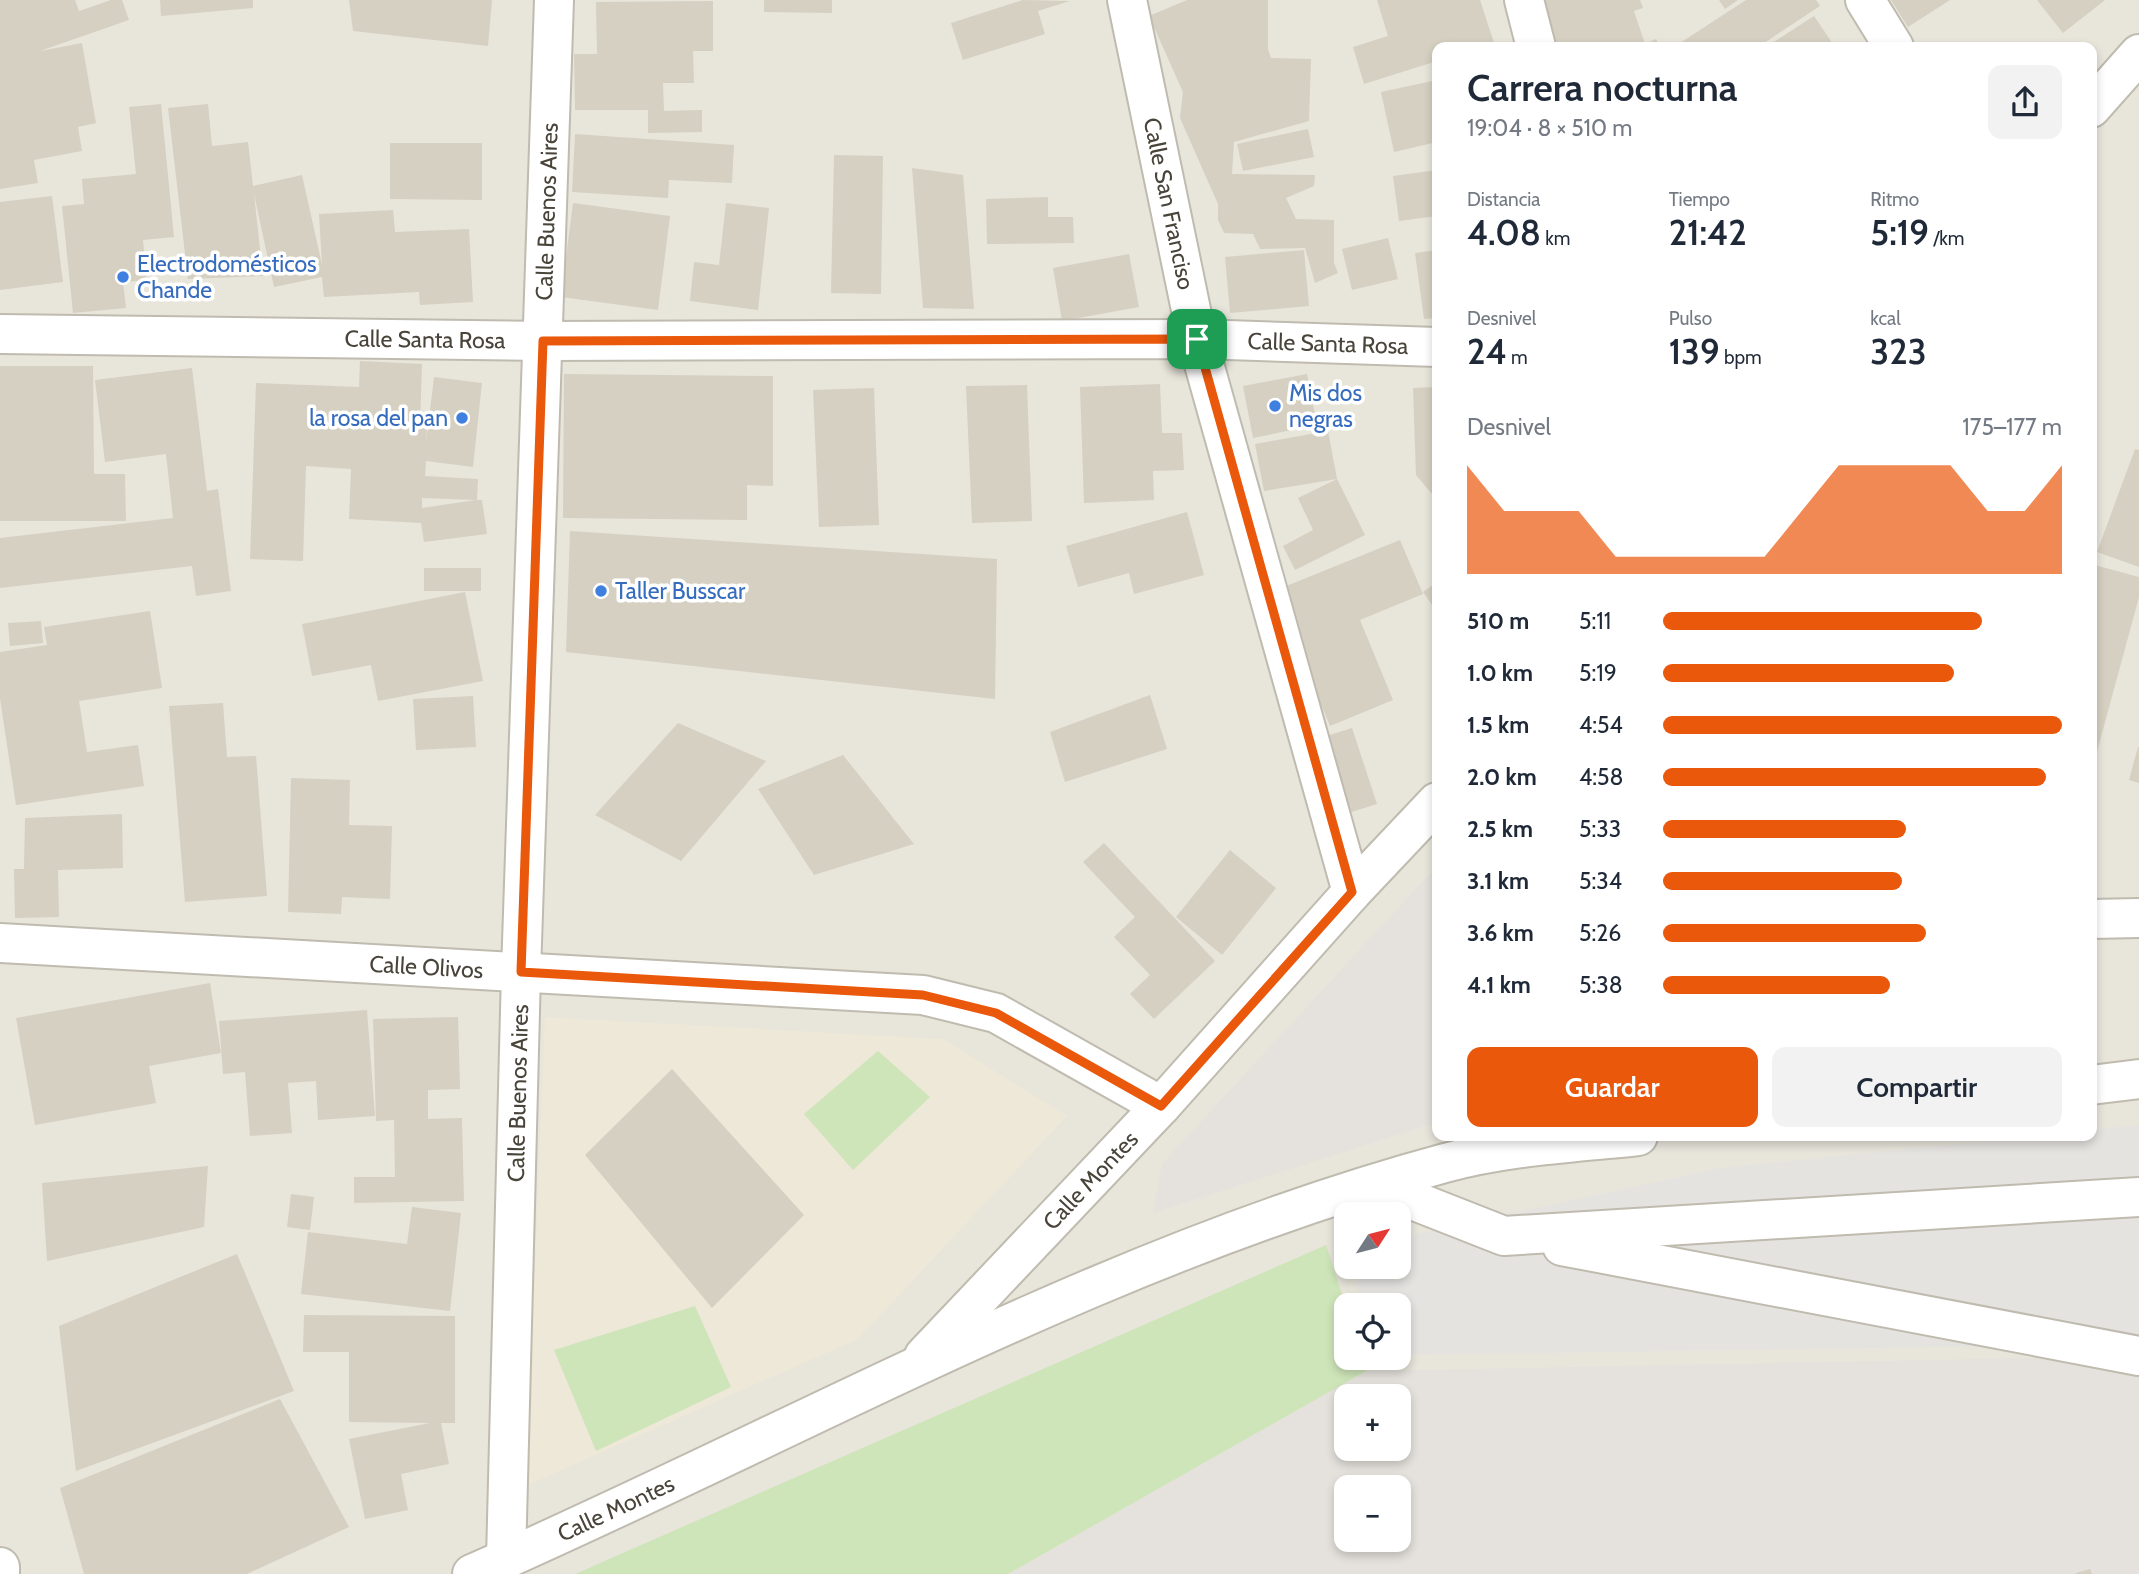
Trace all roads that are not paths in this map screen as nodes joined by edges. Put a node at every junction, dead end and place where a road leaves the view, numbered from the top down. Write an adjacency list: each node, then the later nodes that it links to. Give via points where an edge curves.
1 (554, 0): 11 (street, Calle Buenos Aires)
2 (1127, 0): 10 (street, Calle San Franciso)
3 (1524, 0): 5 (street)
4 (1865, 0): 6 (street)
5 (1535, 42)
6 (1891, 42)
7 (2139, 54): 8 (street)
8 (2097, 101)
9 (0, 334): 11 (street, Calle Santa Rosa)
10 (1197, 339): 11 (street, Calle Santa Rosa); 12 (street, Calle Santa Rosa); 14 (street, Calle San Franciso)
11 (543, 341): 18 (street, Calle Buenos Aires)
12 (1432, 347)
13 (1432, 807): 14 (street, Calle Montes)
14 (1352, 892): 21 (street, Calle Montes)
15 (2139, 918): 16 (street)
16 (2097, 919)
17 (0, 943): 18 (street, Calle Olivos)
18 (521, 972): 21 (street, Calle Olivos, via 923,995 996,1013); 29 (street, Calle Buenos Aires)
19 (2139, 1079): 20 (street)
20 (2097, 1083)
21 (1161, 1106): 27 (street, Calle Montes)
22 (1593, 1141): 23 (street, Calle Montes, via 1493,1152)
23 (1374, 1185): 25 (street); 27 (street, Calle Montes, via 1241,1228 1029,1316)
24 (2139, 1197): 25 (street)
25 (1504, 1236): 26 (street)
26 (2139, 1356)
27 (911, 1371): 29 (street, Calle Montes)
28 (0, 1567): 30 (street)
29 (489, 1567)
30 (0, 1574)

